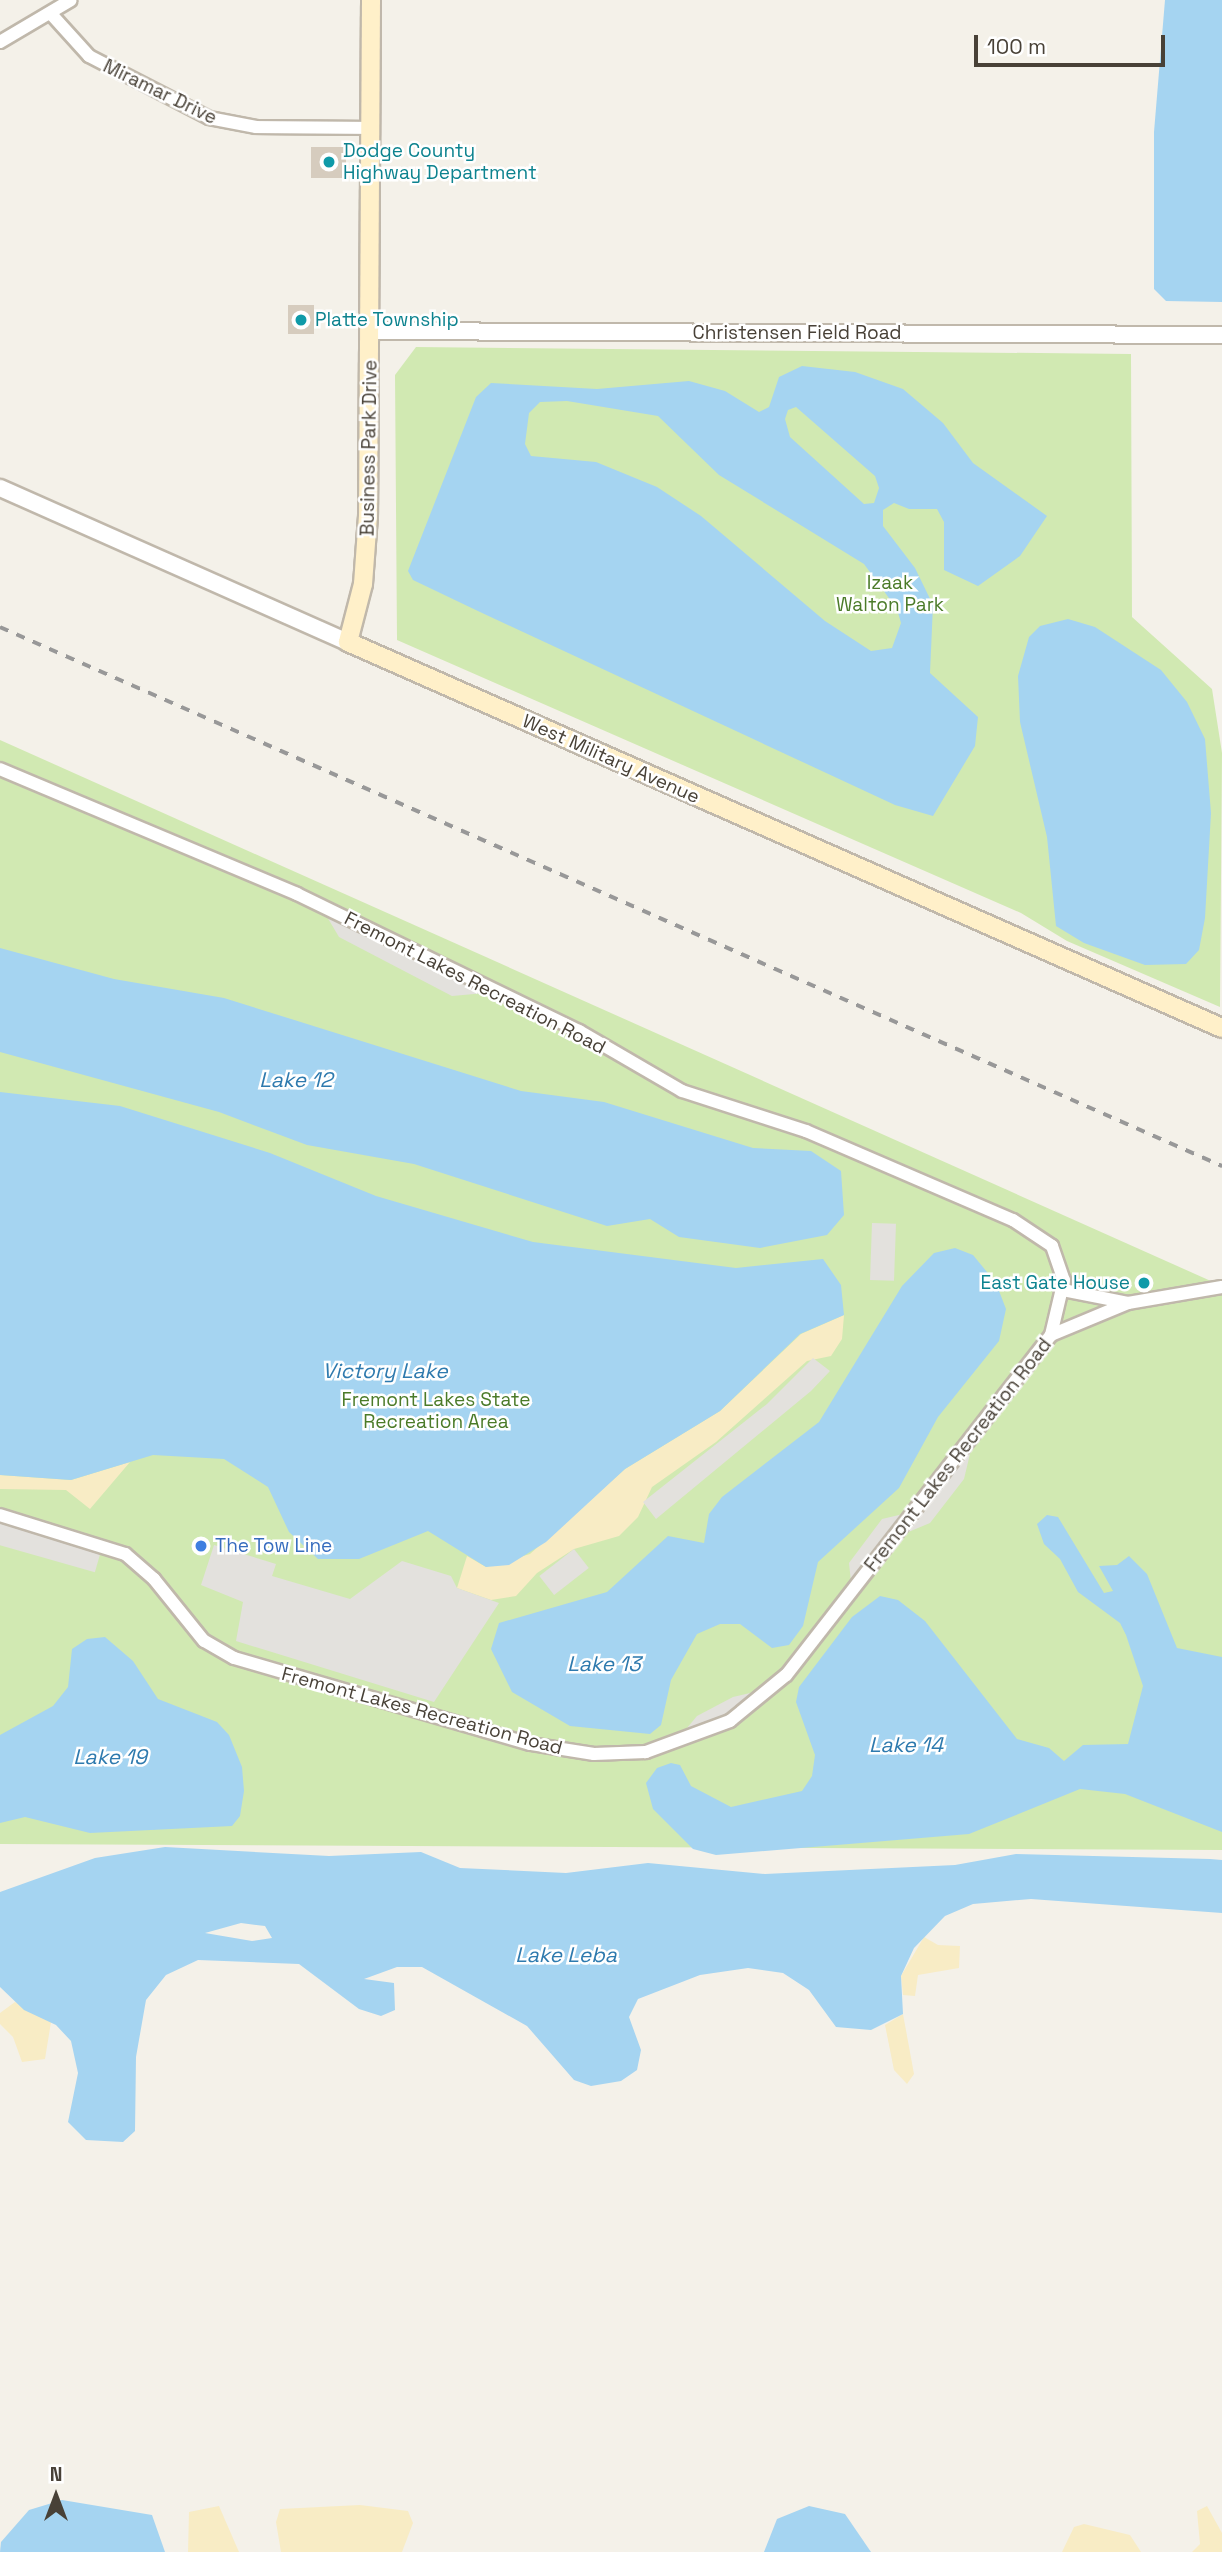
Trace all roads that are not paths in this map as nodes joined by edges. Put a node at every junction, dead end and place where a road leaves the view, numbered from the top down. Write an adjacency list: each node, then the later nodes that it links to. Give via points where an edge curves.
1 (71, 0): 3 (street)
2 (371, 0): 5 (main road, Business Park Drive)
3 (52, 15): 4 (street); 5 (street, Miramar Drive, via 89,56 209,118 256,127)
4 (0, 43)
5 (372, 128): 6 (main road, Business Park Drive)
6 (372, 331): 7 (street, Christensen Field Road); 9 (main road, Business Park Drive, via 367,545)
7 (1222, 335)
8 (0, 488): 9 (street, West Military Avenue)
9 (348, 642): 11 (main road, West Military Avenue)
10 (0, 769): 13 (street, Fremont Lakes Recreation Road, via 297,894 572,1027 682,1091 806,1131 1031,1229 1059,1256)
11 (1222, 1028)
12 (1222, 1287): 14 (street)
13 (1063, 1290): 14 (street); 15 (street, Fremont Lakes Recreation Road)
14 (1128, 1303): 15 (street)
15 (1051, 1335): 16 (street, Fremont Lakes Recreation Road, via 776,1687 716,1728 646,1752 594,1754 530,1744 234,1658 204,1641 155,1579 125,1554)
16 (0, 1515)

